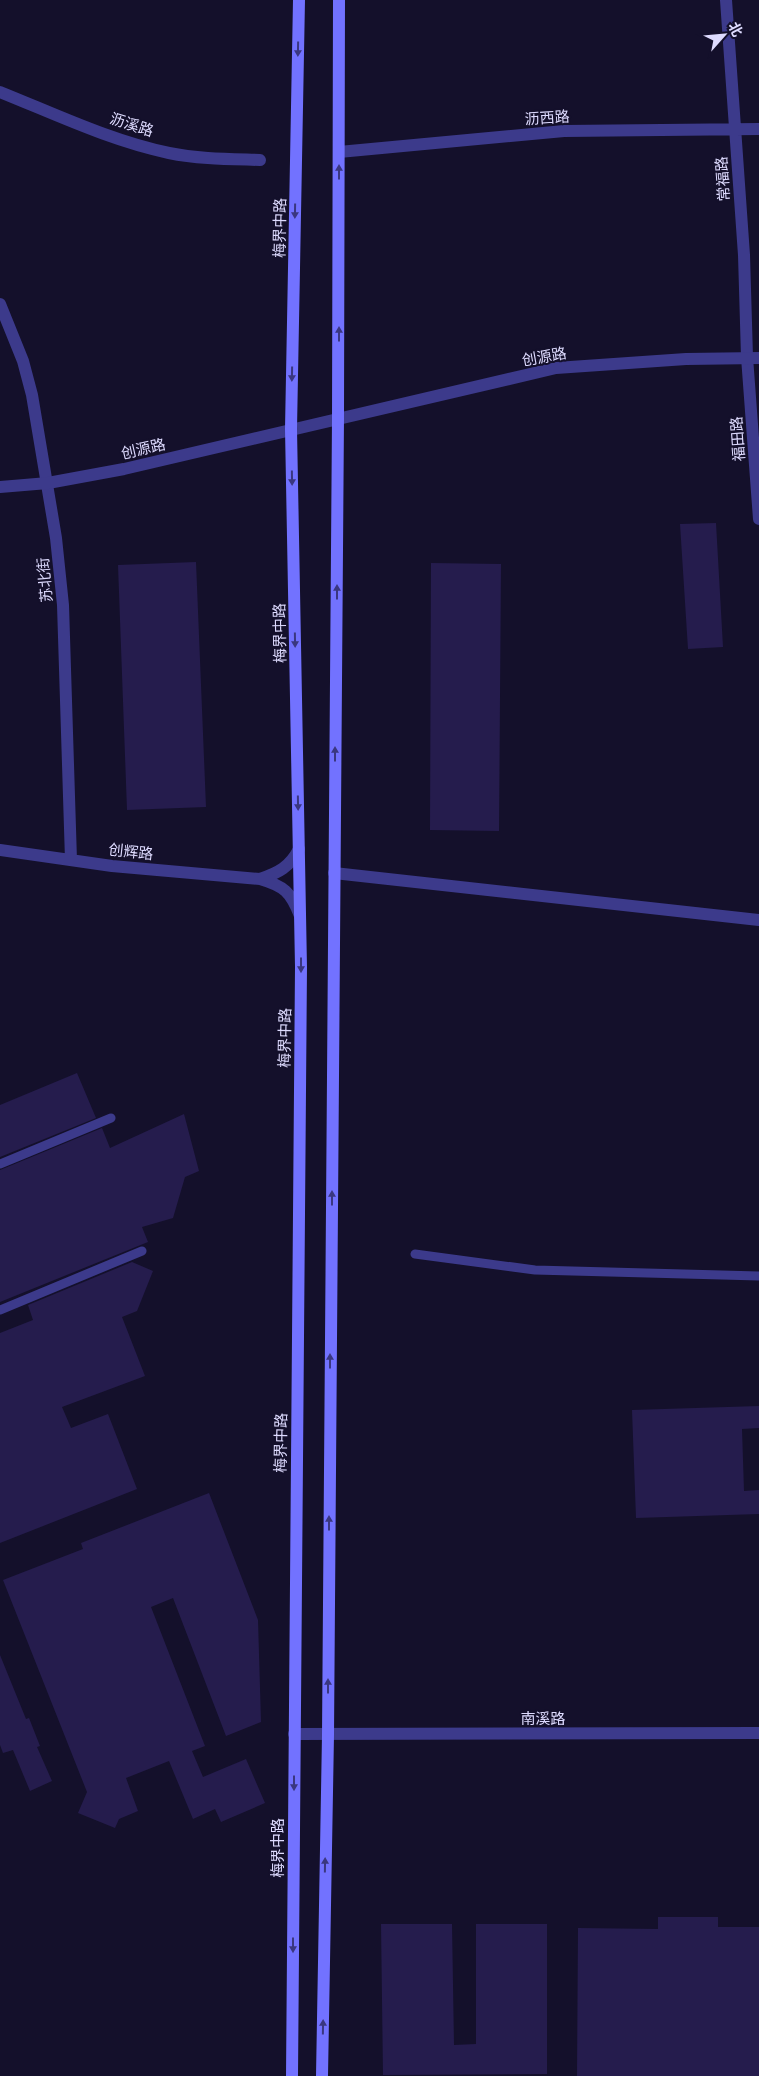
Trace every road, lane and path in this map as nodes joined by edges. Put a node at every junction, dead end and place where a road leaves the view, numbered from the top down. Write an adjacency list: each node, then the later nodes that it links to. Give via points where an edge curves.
1 (299, 0): 12 (main road, 梅界中路, one-way to 12)
2 (339, 0): 7 (main road)
3 (726, 0): 5 (street, 常福路)
4 (0, 92): 8 (street, 沥溪路, via 129,142 169,153)
5 (735, 128): 6 (street, 沥西路); 7 (street, 沥西路, via 564,131); 10 (street, 常福路)
6 (759, 128)
7 (339, 152): 11 (main road, one-way to 7)
8 (260, 160)
9 (0, 304): 13 (street, 苏北街, via 24,361)
10 (753, 357): 11 (street, 创源路, via 556,368); 15 (street, 福田路)
11 (338, 418): 12 (street, 创源路); 19 (main road, one-way to 11)
12 (291, 429): 13 (street, 创源路, via 124,469); 16 (main road, 梅界中路, one-way to 16)
13 (48, 483): 14 (street, 创源路); 18 (street, 苏北街, via 63,605)
14 (0, 487)
15 (759, 519)
16 (299, 849): 20 (street, via 289,865); 21 (main road, 梅界中路)
17 (0, 850): 18 (street, 创辉路)
18 (71, 860): 20 (street, 创辉路)
19 (334, 873): 22 (street); 31 (main road, one-way to 19)
20 (260, 880): 21 (street, via 285,890 294,900)
21 (300, 917): 30 (main road, 梅界中路, one-way to 30)
22 (759, 920)
23 (111, 1118): 24 (lane)
24 (0, 1164)
25 (142, 1251): 28 (lane)
26 (415, 1254): 27 (lane, via 535,1270)
27 (759, 1276)
28 (0, 1310)
29 (759, 1733): 31 (street, 南溪路)
30 (294, 1734): 31 (street, 南溪路); 32 (main road, 梅界中路, one-way to 32)
31 (328, 1735): 33 (main road, one-way to 31)
32 (292, 2076)
33 (322, 2076)

